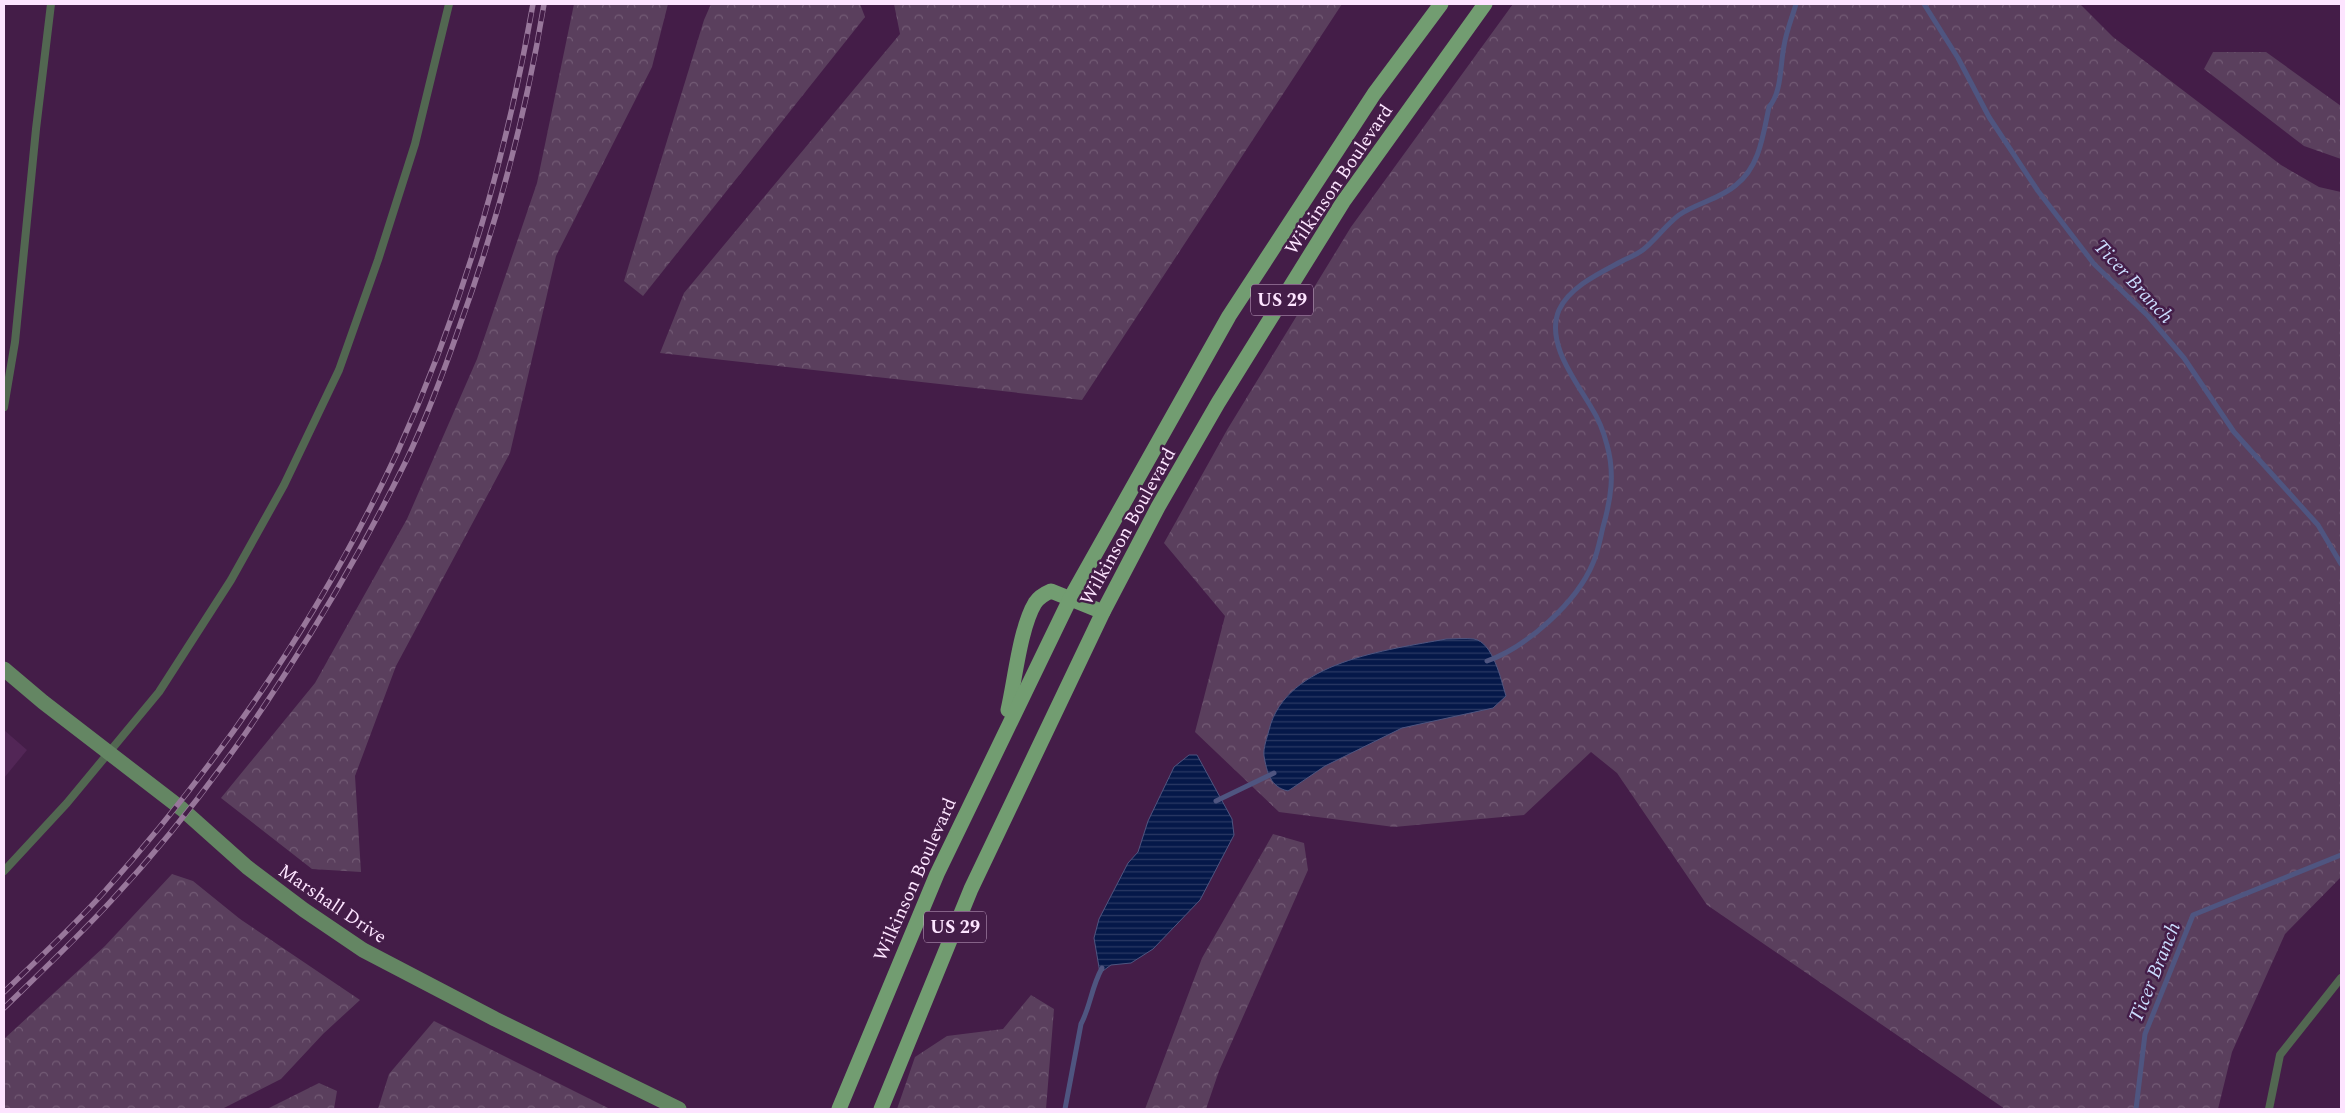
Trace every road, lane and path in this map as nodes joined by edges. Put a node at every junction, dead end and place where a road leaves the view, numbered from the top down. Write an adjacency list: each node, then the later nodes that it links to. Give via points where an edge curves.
1 (51, 4): 5 (lane, via 15,342)
2 (448, 4): 10 (lane, via 415,144 378,260 339,370 284,485 231,580 159,692 67,803)
3 (1441, 4): 6 (main road, Wilkinson Boulevard / US 29, via 1374,94 1229,316)
4 (1485, 4): 7 (main road, Wilkinson Boulevard / US 29, via 1343,202 1218,403)
5 (4, 407)
6 (1070, 597): 7 (main road); 9 (main road, Wilkinson Boulevard / US 29); 9 (main road, via 1051,591 1036,603 1026,625)
7 (1102, 612): 14 (main road, Wilkinson Boulevard / US 29, via 971,889)
8 (4, 669): 12 (street, Marshall Drive, via 182,809 247,866 363,950)
9 (1004, 731): 13 (main road, Wilkinson Boulevard / US 29, via 936,874)
10 (4, 870)
11 (2341, 978): 15 (lane, via 2280,1055)
12 (679, 1109)
13 (839, 1109)
14 (881, 1109)
15 (2269, 1109)

